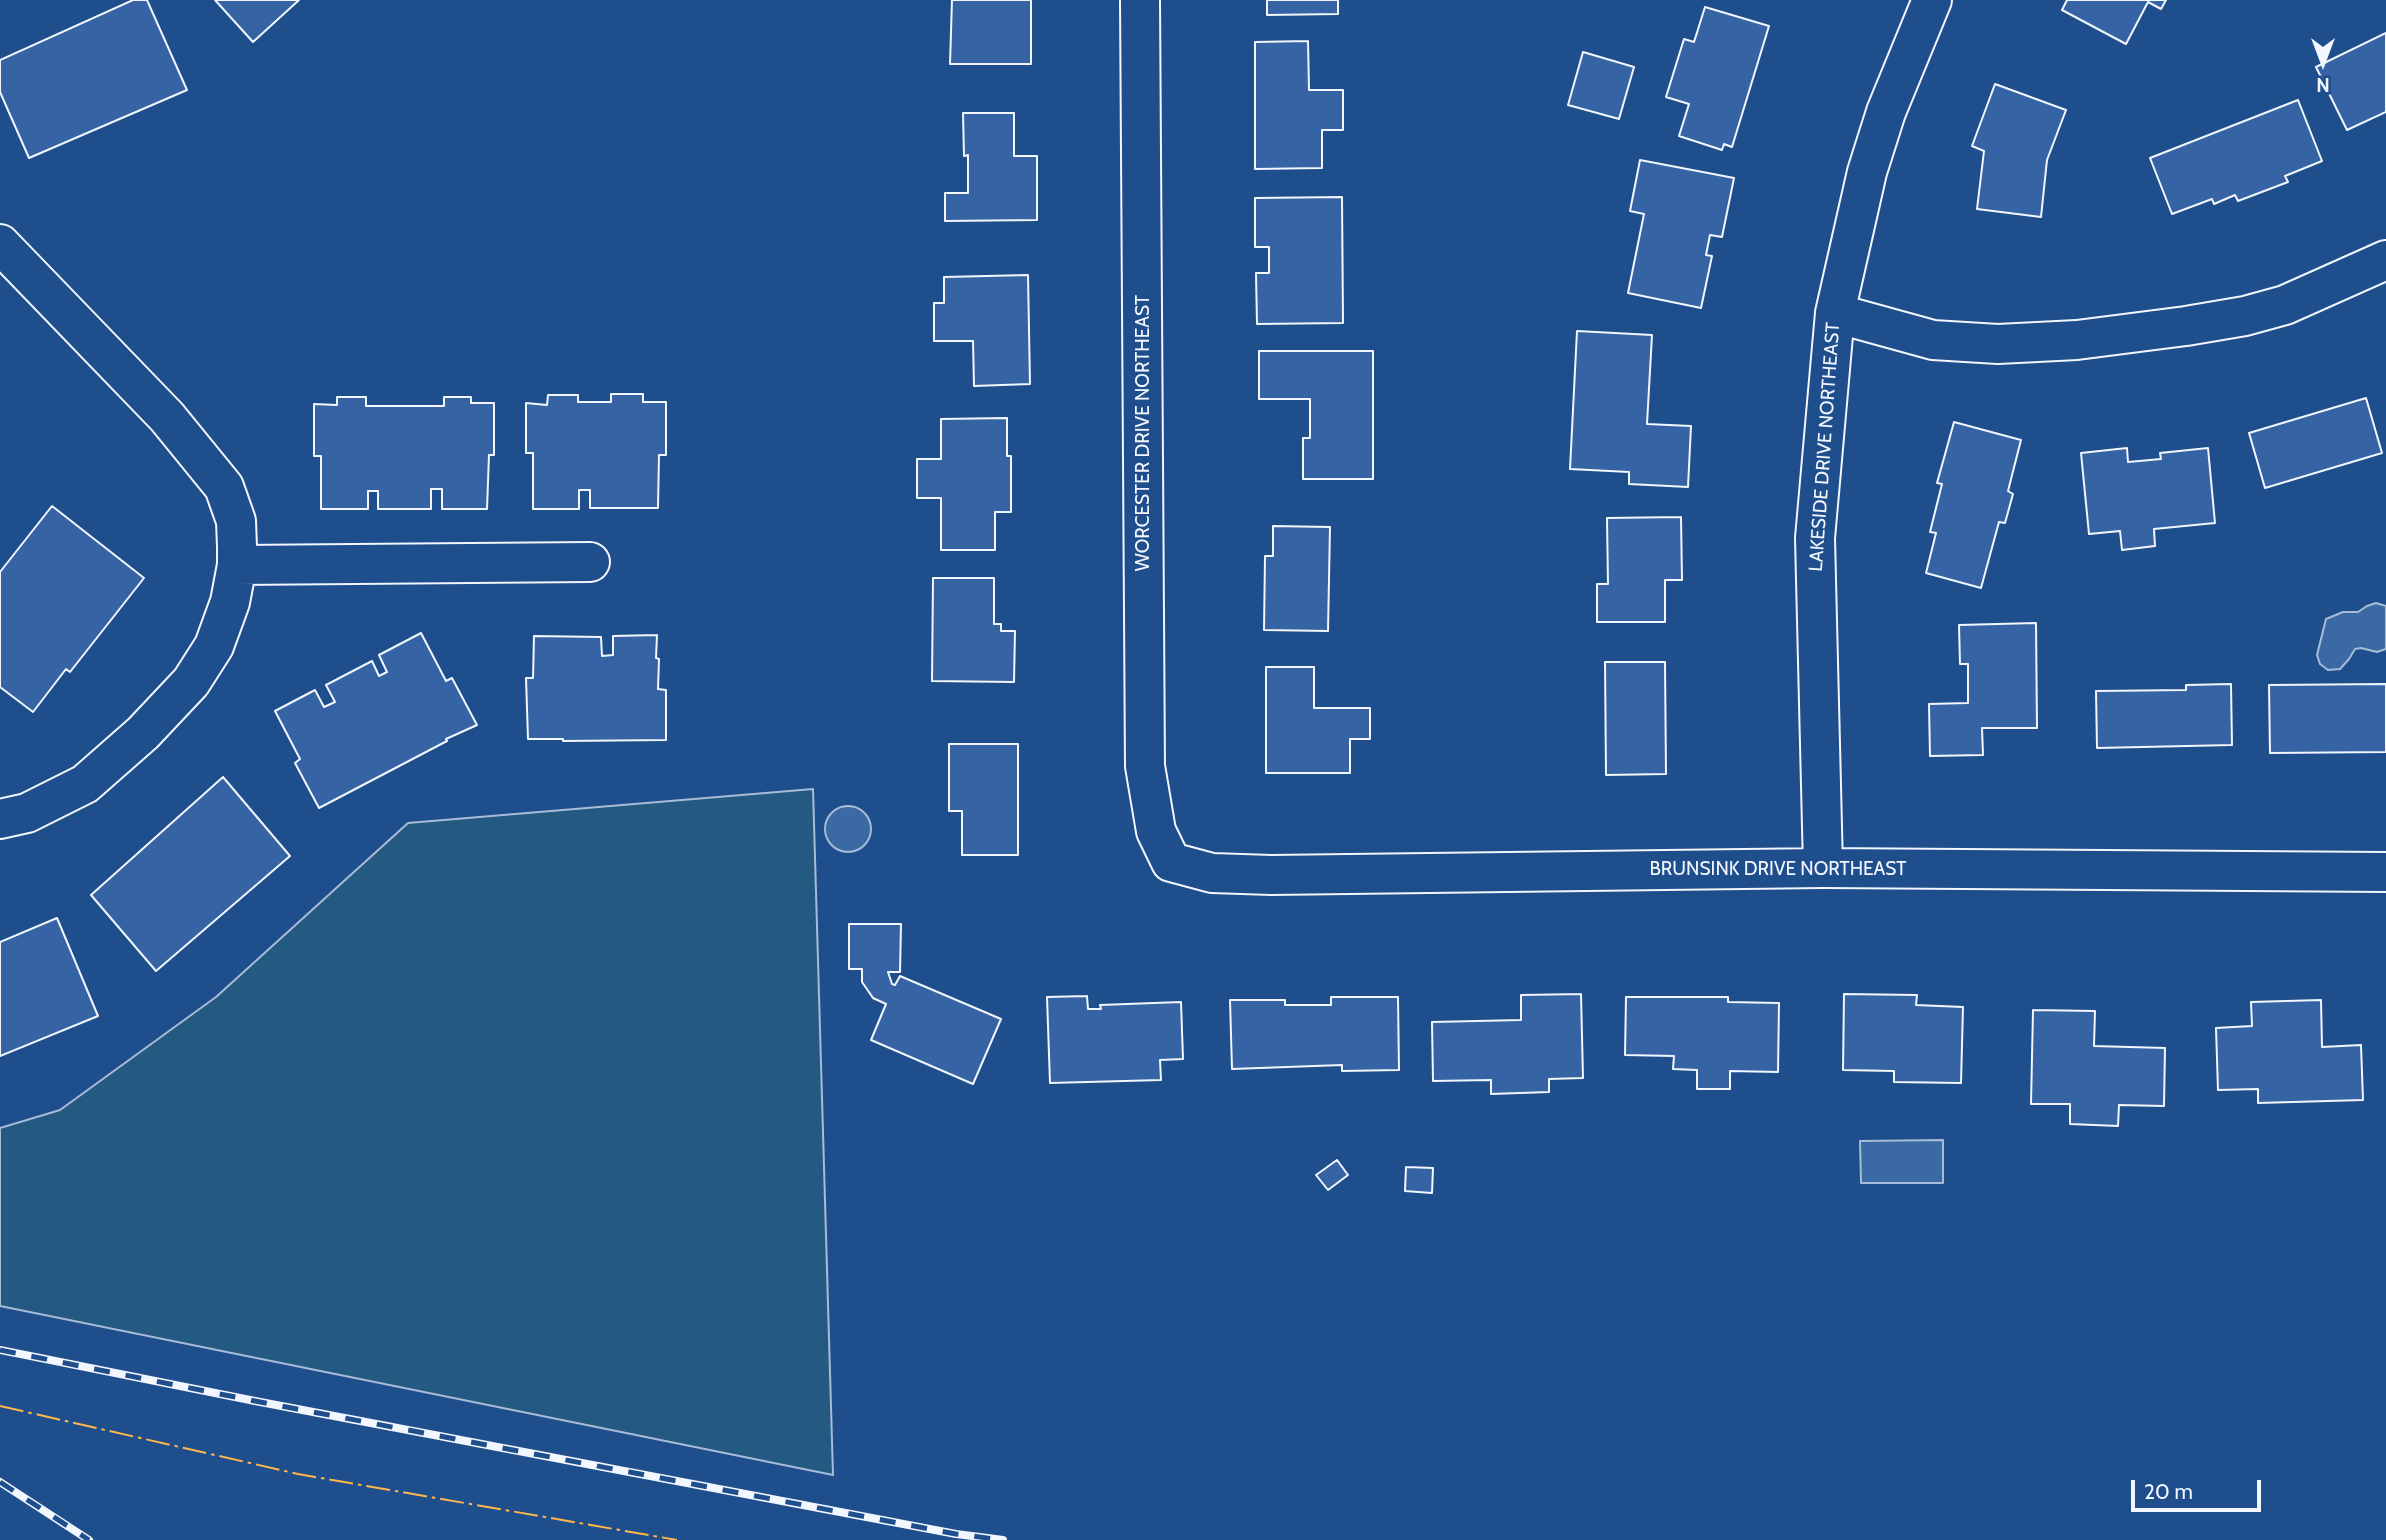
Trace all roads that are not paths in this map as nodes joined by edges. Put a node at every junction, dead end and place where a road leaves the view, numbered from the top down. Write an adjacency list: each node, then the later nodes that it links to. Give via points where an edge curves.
1 (1140, 0): 9 (street, WORCESTER DRIVE NORTHEAST, via 1145,766 1156,831)
2 (1932, 0): 5 (street, LAKESIDE DRIVE NORTHEAST, via 1867,172)
3 (0, 244): 7 (street, via 167,417 224,487 236,521)
4 (2386, 260): 5 (street, via 2285,305 2245,316 2077,340 1998,344 1933,340)
5 (1835, 313): 10 (street, LAKESIDE DRIVE NORTHEAST, via 1815,538)
6 (590, 562): 7 (street)
7 (237, 565): 8 (street, via 214,646 191,682 151,725 85,784 27,813)
8 (0, 819)
9 (1171, 862): 10 (street, BRUNSINK DRIVE NORTHEAST, via 1212,873 1270,875)
10 (1823, 868): 11 (street, BRUNSINK DRIVE NORTHEAST)
11 (2386, 872)

